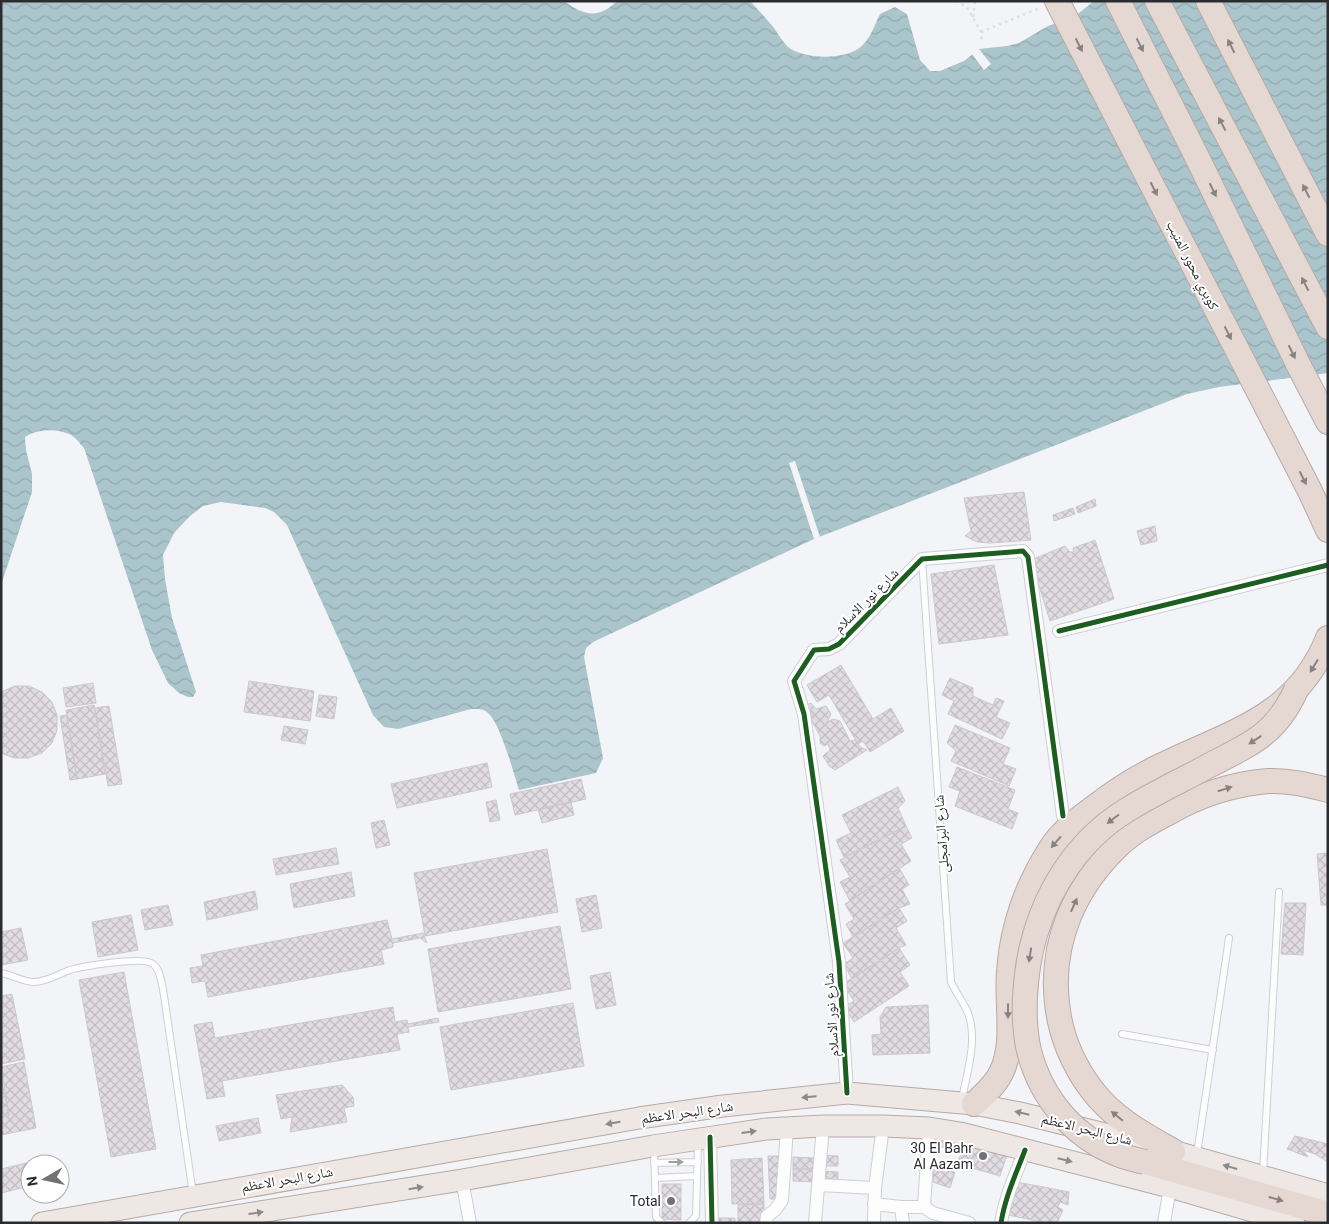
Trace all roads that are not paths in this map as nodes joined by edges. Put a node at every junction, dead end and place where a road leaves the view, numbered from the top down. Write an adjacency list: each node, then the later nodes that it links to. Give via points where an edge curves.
1 (1118, 1): 7 (highway, one-way to 7)
2 (1157, 1): 6 (highway, one-way to 2)
3 (1208, 1): 5 (highway, one-way to 3)
4 (1052, 3): 8 (highway, كوبري محور المنيب, one-way to 8)
5 (1328, 234)
6 (1328, 327)
7 (1328, 422)
8 (1328, 530)
9 (922, 559): 15 (street, via 1018,550 1027,555); 21 (street, شارع نور الاسلام, via 839,644 829,649 814,650 794,681 804,714 839,962); 22 (lane, شارع البرامجلى, via 951,982 972,1026)
10 (1328, 565): 11 (street)
11 (1059, 631)
12 (1328, 638): 13 (highway, one-way to 13, via 1311,672)
13 (1296, 690): 22 (highway, one-way to 22, bridge, via 1260,719 1166,763 1104,799 1076,820 1052,846 1020,911 1013,941 1008,973 1007,1055 1001,1074 989,1090); 45 (highway, one-way to 45, bridge, via 1281,717 1259,739 1134,806 1103,827 1083,846 1051,893 1040,919 1027,975 1025,1014 1032,1065 1043,1089 1058,1111 1090,1140 1120,1156)
14 (1328, 790): 29 (highway, one-way to 14, via 1132,1128 1111,1111 1077,1067 1065,1042 1055,987 1064,926 1078,895 1121,843 1180,806 1238,785 1270,781 1301,783)
15 (1063, 816)
16 (1279, 892): 34 (lane)
17 (1229, 938): 20 (lane)
18 (1, 973): 41 (lane, via 34,982 72,969 144,960 153,964 164,989)
19 (1122, 1034): 20 (lane)
20 (1213, 1050): 31 (lane)
21 (847, 1093): 22 (main road, شارع البحر الاعظم); 41 (main road, شارع البحر الاعظم, one-way to 41, via 639,1118)
22 (967, 1103): 29 (main road, شارع البحر الاعظم, one-way to 22)
23 (823, 1126): 24 (main road, شارع البحر الاعظم); 25 (main road, شارع البحر الاعظم); 37 (street)
24 (883, 1126): 26 (main road, شارع البحر الاعظم); 39 (street)
25 (787, 1128): 27 (main road, شارع البحر الاعظم, one-way to 25); 54 (street, via 782,1200 767,1216)
26 (930, 1128): 28 (main road, شارع البحر الاعظم); 44 (street)
27 (704, 1138): 30 (main road, شارع البحر الاعظم); 32 (lane); 53 (street)
28 (1025, 1150): 38 (main road, شارع البحر الاعظم, one-way to 38); 59 (street)
29 (1173, 1151): 31 (main road, شارع البحر الاعظم)
30 (654, 1154): 32 (lane, one-way to 32); 35 (lane); 36 (main road, شارع البحر الاعظم)
31 (1196, 1158): 34 (main road, شارع البحر الاعظم, one-way to 31)
32 (698, 1162): 33 (lane)
33 (698, 1176): 35 (lane); 52 (lane, via 696,1216)
34 (1262, 1176): 40 (main road, شارع البحر الاعظم)
35 (655, 1178): 51 (lane, via 656,1217)
36 (462, 1180): 48 (main road, شارع البحر الاعظم, one-way to 36); 50 (street)
37 (819, 1185): 39 (street); 55 (street)
38 (1170, 1187): 47 (main road, شارع البحر الاعظم); 60 (street)
39 (875, 1188): 42 (street)
40 (1328, 1195)
41 (194, 1196): 49 (main road, شارع البحر الاعظم)
42 (874, 1204): 43 (street); 56 (street)
43 (901, 1207): 44 (street); 57 (street)
44 (929, 1214): 46 (street)
45 (1328, 1214)
46 (956, 1220): 58 (street)
47 (1281, 1220)
48 (195, 1222)
49 (42, 1223)
50 (470, 1223)
51 (662, 1223)
52 (689, 1223)
53 (712, 1223)
54 (766, 1223)
55 (815, 1223)
56 (874, 1223)
57 (903, 1223)
58 (969, 1223)
59 (1001, 1223)
60 (1164, 1223)

